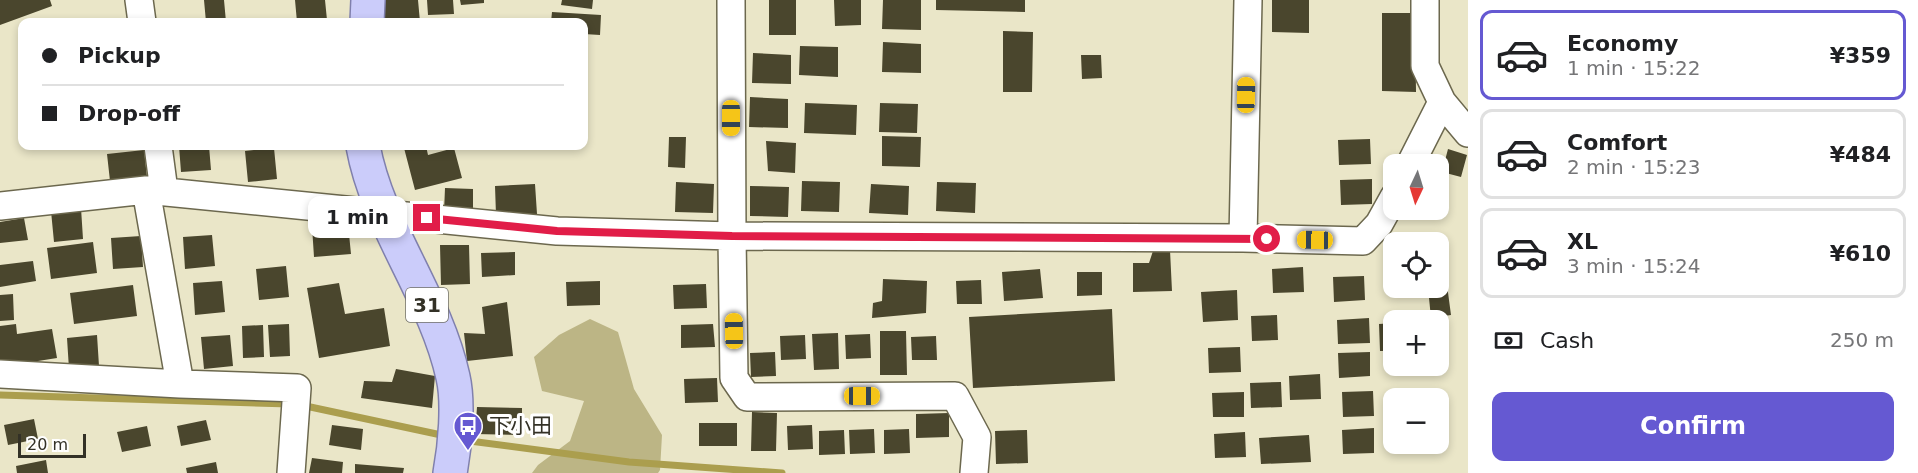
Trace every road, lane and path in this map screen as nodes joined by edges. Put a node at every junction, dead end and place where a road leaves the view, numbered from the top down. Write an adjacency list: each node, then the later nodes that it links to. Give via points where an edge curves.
1 (139, 0): 6 (street)
2 (368, 0): 7 (main road)
3 (731, 0): 17 (street)
4 (1248, 0): 18 (street)
5 (1425, 0): 8 (street, via 1425,66)
6 (141, 18)
7 (367, 18)
8 (1442, 102): 9 (street); 12 (street)
9 (1468, 133)
10 (158, 150): 13 (street)
11 (364, 150): 15 (main road, 31)
12 (1416, 154)
13 (155, 191): 14 (street); 15 (street); 20 (street)
14 (0, 206)
15 (384, 214): 17 (street, via 557,231); 22 (main road, 31, via 444,344 454,379)
16 (1383, 217): 18 (street, via 1363,241)
17 (732, 236): 18 (street); 23 (street, via 734,378 747,397 955,396 977,437)
18 (1243, 238)
19 (0, 374): 20 (street)
20 (180, 384): 21 (street, via 297,388)
21 (291, 473)
22 (450, 473)
23 (974, 473)

